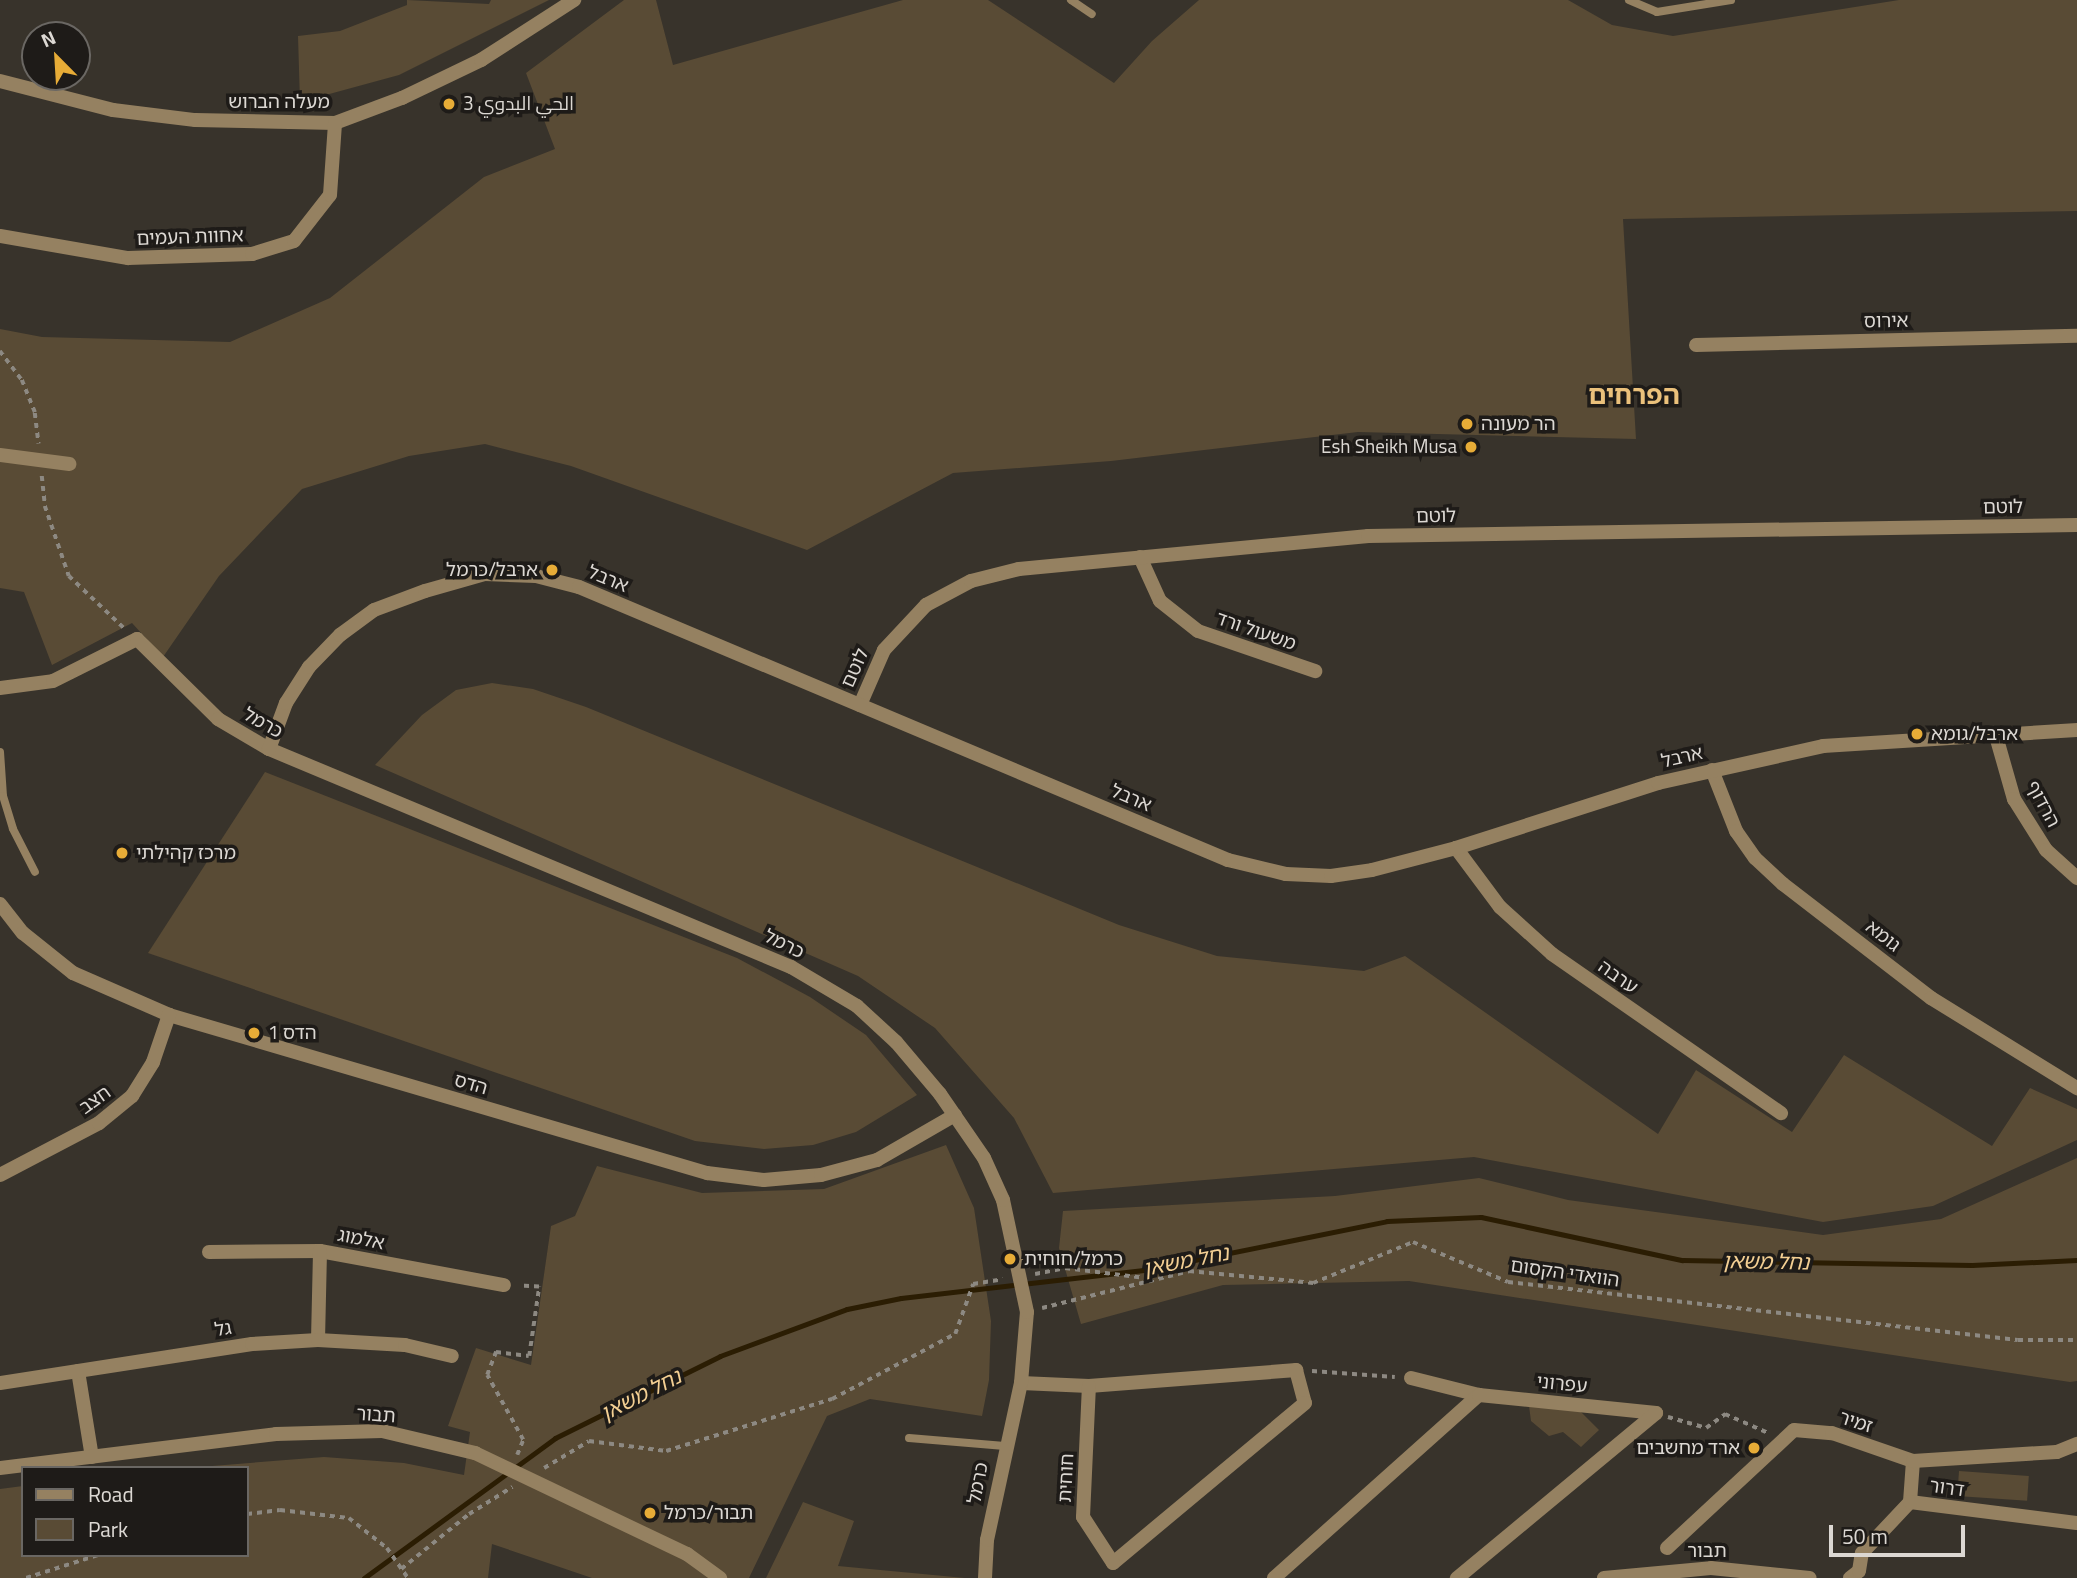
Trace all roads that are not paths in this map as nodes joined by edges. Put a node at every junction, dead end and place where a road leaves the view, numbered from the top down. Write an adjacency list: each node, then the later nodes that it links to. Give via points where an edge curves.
1 (574, 0): 7 (street, מעלה הברוש, via 481,60 402,98)
2 (1071, 0): 5 (lane)
3 (1629, 0): 4 (lane, via 1657,12)
4 (1731, 0)
5 (1092, 14)
6 (0, 81): 7 (street, מעלה הברוש, via 127,112 195,120)
7 (335, 123): 8 (street, אחוות העמים, via 330,195 294,241 252,254 128,258)
8 (0, 236)
9 (2077, 336): 10 (street, אירוס)
10 (1696, 345)
11 (0, 455): 12 (street)
12 (69, 464)
13 (2077, 525): 14 (street, לוטם, via 1368,536)
14 (1140, 557): 15 (street, משעול ורד, via 1160,601 1198,631); 17 (street, לוטם, via 1018,569 971,581 926,605 884,650)
15 (1315, 671)
16 (0, 688): 20 (street, כרמל, via 54,681 137,639 218,719)
17 (860, 705): 20 (street, ארבל, via 579,587 536,576 485,574 374,610 340,635 309,667 286,703); 24 (street, ארבל, via 1240,863 1286,874 1331,876)
18 (2077, 730): 19 (street, ארבל)
19 (1996, 736): 22 (street, ארבל, via 1823,746); 26 (street, הרדוף, via 2014,799 2046,850)
20 (269, 750): 31 (street, כרמל, via 791,967 857,1006 887,1033)
21 (0, 752): 23 (lane)
22 (1712, 770): 24 (street, ארבל); 29 (street, גומא, via 1736,831 1755,858 1783,884 1931,998)
23 (1, 796): 25 (lane)
24 (1456, 848): 30 (street, ערבה, via 1500,907 1552,954)
25 (35, 872)
26 (2077, 878)
27 (0, 904): 28 (street, הדס, via 23,933 73,973)
28 (169, 1015): 31 (street, הדס, via 706,1173 752,1179 821,1175 877,1160); 32 (street, חצב, via 153,1062 132,1096 99,1123)
29 (2077, 1088)
30 (1780, 1113)
31 (955, 1115): 41 (street, כרמל, via 984,1158 1003,1200 1027,1312)
32 (0, 1175)
33 (320, 1251): 34 (street, אלמוג); 35 (street, אלמוג); 36 (street)
34 (209, 1252)
35 (504, 1285)
36 (318, 1340): 37 (street, גל, via 405,1345); 38 (street, גל)
37 (452, 1356)
38 (78, 1371): 40 (street, גל); 47 (street)
39 (1411, 1378): 43 (street, עפרוני)
40 (0, 1383)
41 (1021, 1383): 42 (street); 46 (street, כרמל)
42 (1089, 1386): 42 (street, חוחית, via 1296,1370 1305,1403 1113,1563 1083,1517)
43 (1479, 1395): 55 (street); 56 (street, עפרוני, via 1656,1413)
44 (909, 1438): 46 (lane)
45 (2077, 1444): 48 (street, זמיר, via 2057,1451)
46 (1005, 1446): 54 (street, כרמל, via 987,1540)
47 (92, 1457): 49 (street, תבור); 53 (street, תבור, via 276,1434 382,1431 475,1453 687,1554)
48 (1913, 1461): 50 (street); 52 (street, זמיר, via 1832,1433 1794,1430)
49 (0, 1468)
50 (1910, 1502): 51 (street, דרור); 59 (street, דרור, via 1869,1545 1859,1571)
51 (2077, 1523)
52 (1667, 1548)
53 (720, 1578)
54 (985, 1578)
55 (1274, 1578)
56 (1457, 1578)
57 (1604, 1578): 58 (street, תבור, via 1711,1568)
58 (1809, 1578)
59 (1850, 1578)

